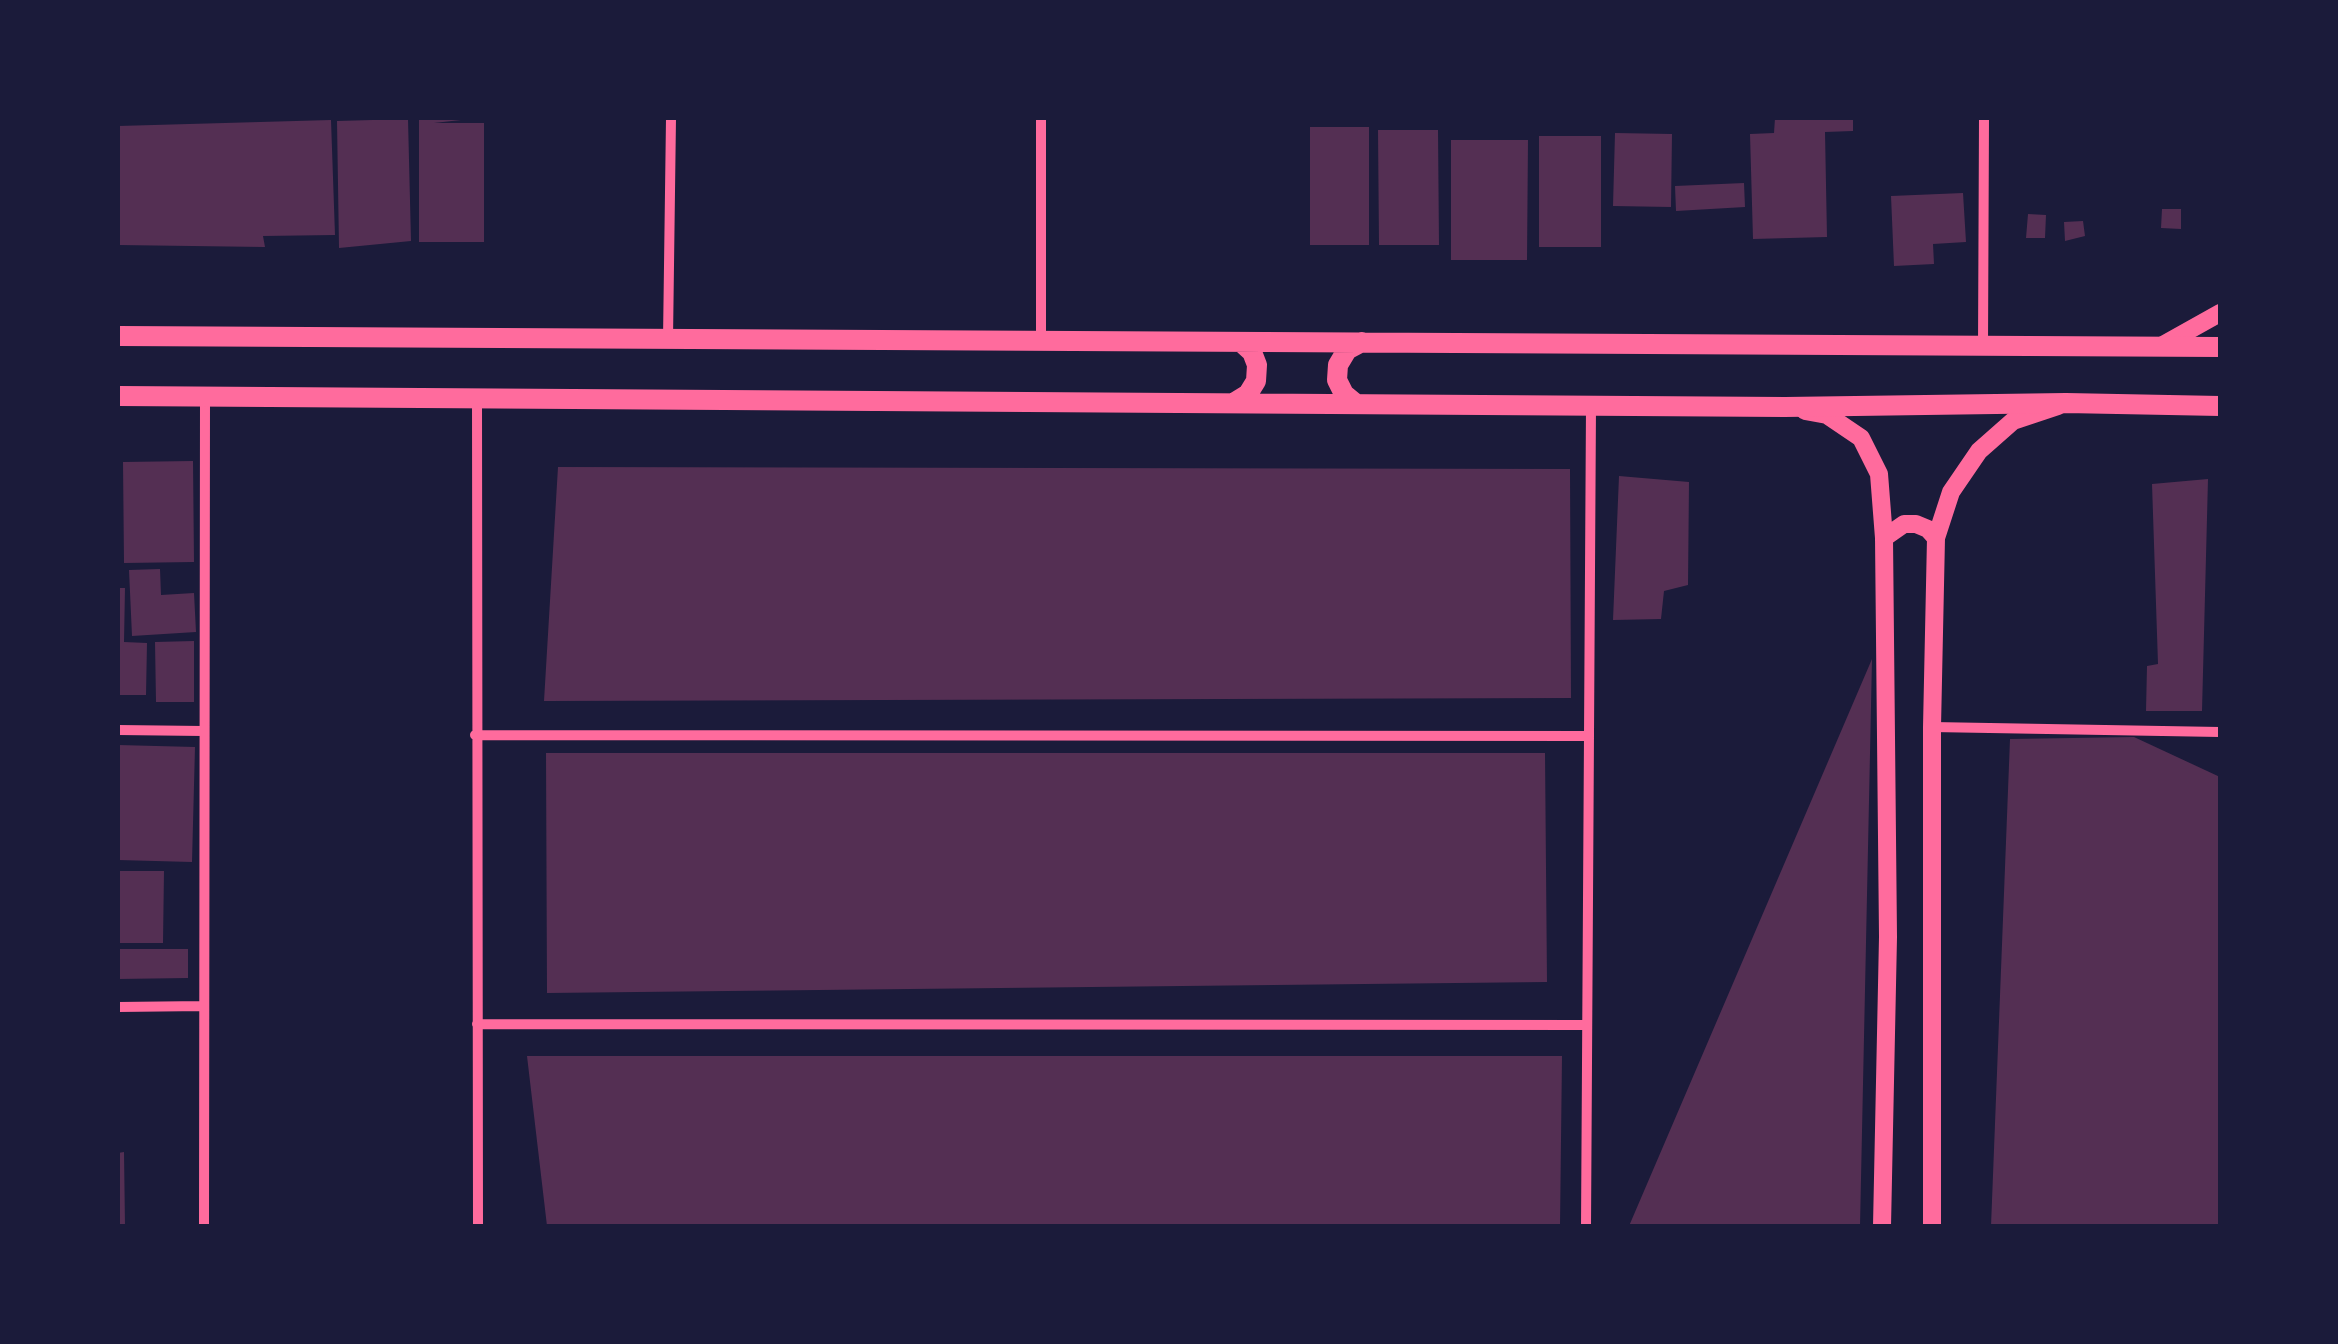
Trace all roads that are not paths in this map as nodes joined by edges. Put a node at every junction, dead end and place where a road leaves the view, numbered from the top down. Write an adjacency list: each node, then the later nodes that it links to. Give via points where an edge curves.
1 (671, 118): 6 (street)
2 (1041, 118): 7 (street)
3 (1984, 118): 10 (street)
4 (2220, 312): 11 (street)
5 (118, 336): 6 (main road)
6 (668, 339): 7 (main road)
7 (1041, 341): 8 (main road)
8 (1241, 342): 9 (main road); 16 (main road, via 1258,365 1248,394)
9 (1362, 342): 10 (main road); 17 (main road, via 1338,365 1337,380)
10 (1983, 345): 11 (main road)
11 (2161, 346): 12 (main road)
12 (2220, 346)
13 (118, 396): 14 (main road)
14 (205, 397): 15 (main road); 26 (street)
15 (477, 398): 16 (main road); 28 (street)
16 (1235, 402): 17 (main road)
17 (1356, 403): 19 (main road)
18 (2066, 403): 20 (main road); 21 (main road); 23 (street, via 2013,421 1979,451 1951,492)
19 (1590, 405): 21 (main road); 29 (street)
20 (2220, 406)
21 (1785, 407): 22 (street, via 1827,415 1861,438 1878,474)
22 (1884, 538): 23 (street, via 1916,524); 37 (street, via 1888,937)
23 (1936, 538): 24 (street)
24 (1932, 727): 27 (street); 38 (street)
25 (118, 730): 26 (street)
26 (203, 730): 30 (street)
27 (2220, 732)
28 (475, 735): 29 (street); 32 (street)
29 (1587, 736): 33 (street)
30 (204, 1006): 31 (street); 34 (street)
31 (118, 1008)
32 (476, 1024): 33 (street); 35 (street)
33 (1587, 1025): 36 (street)
34 (204, 1226)
35 (478, 1226)
36 (1586, 1226)
37 (1882, 1226)
38 (1932, 1226)

